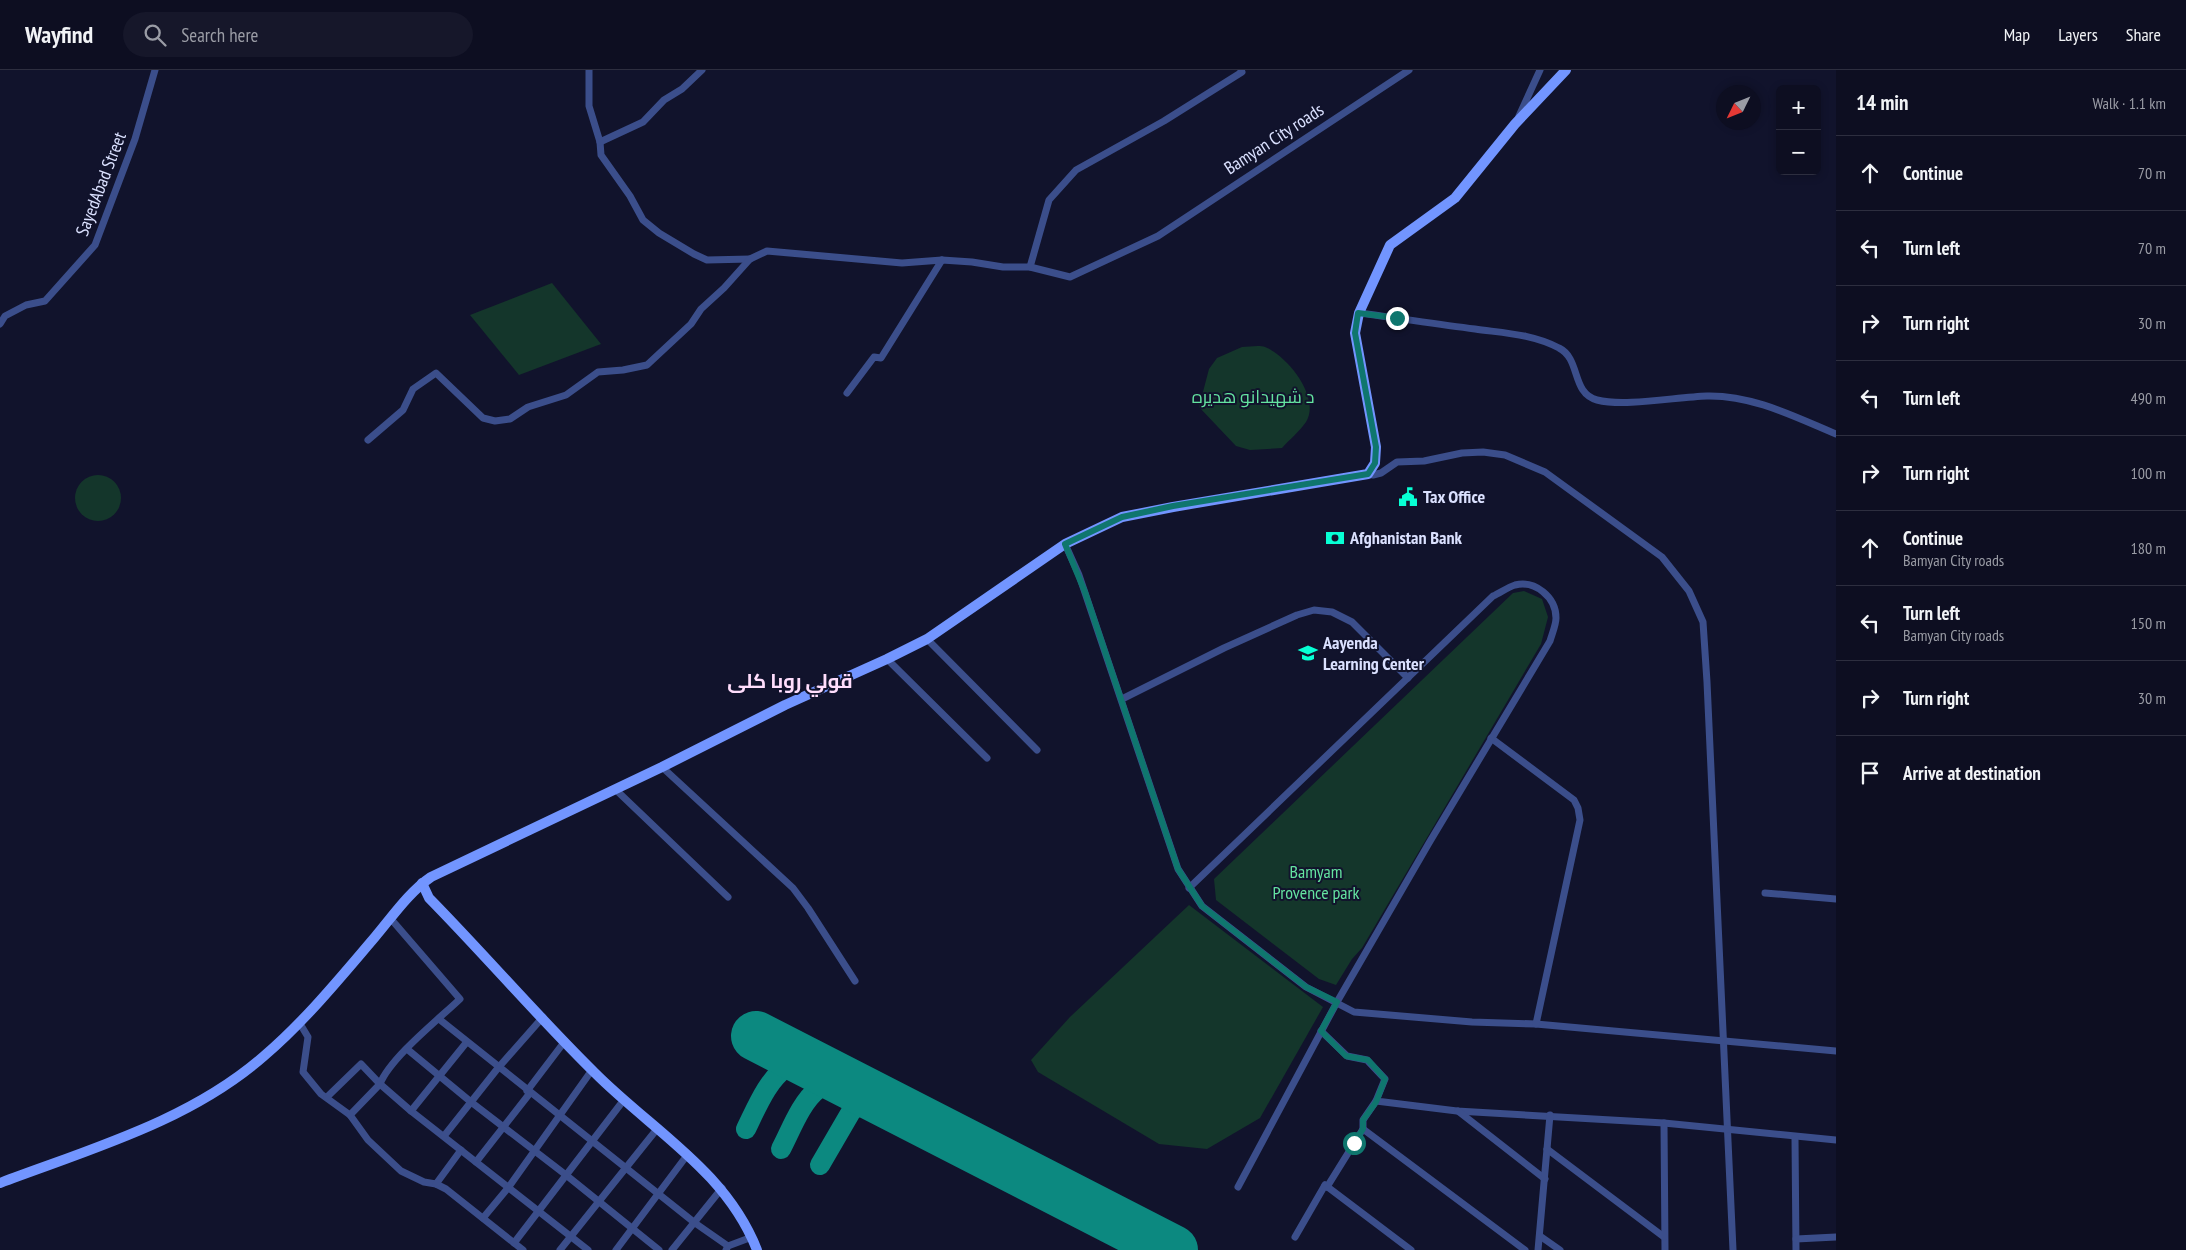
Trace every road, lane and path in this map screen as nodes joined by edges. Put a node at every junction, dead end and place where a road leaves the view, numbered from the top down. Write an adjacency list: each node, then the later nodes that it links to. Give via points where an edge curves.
1 (155, 70): 14 (street, SayedAbad Street, via 134,139 95,245 45,301 26,305 4,316)
2 (589, 70): 9 (street, via 589,106)
3 (702, 70): 9 (street, via 682,89 664,100 643,122)
4 (1241, 70): 12 (street, via 1164,121 1076,170 1049,200)
5 (1409, 70): 12 (street, Bamyan City roads, via 1158,236 1070,277)
6 (1540, 70): 8 (street)
7 (1566, 70): 8 (street)
8 (1515, 124): 13 (street, via 1455,198 1390,245)
9 (600, 142): 10 (street, via 601,154 607,164 643,220 658,233 707,260)
10 (750, 259): 11 (street, Bamyan City roads, via 767,251 902,263); 17 (street, via 701,309 691,324 647,365 598,372 566,395 528,407 510,419 495,421 483,418 436,373 413,389 403,410)
11 (942, 260): 12 (street, Bamyan City roads, via 1003,267); 15 (street, via 881,358 874,357)
12 (1030, 266)
13 (1358, 313): 16 (street, via 1532,337 1561,348 1573,362 1584,393 1596,400 1619,402 1733,397 1773,408); 18 (street, via 1355,333 1376,447 1375,463)
14 (0, 324)
15 (847, 393)
16 (1836, 434)
17 (368, 440)
18 (1368, 474): 19 (street, via 1122,517); 43 (street, via 1381,473 1398,462 1424,462 1462,453 1505,455 1545,472 1662,556 1689,591 1702,622)
19 (1065, 544): 20 (street); 23 (street)
20 (927, 639): 21 (street); 25 (street)
21 (887, 660): 26 (street); 27 (street, via 784,705)
22 (1408, 678): 23 (street, via 1352,622 1332,612 1314,610 1224,648); 24 (street, via 1494,596 1514,585 1538,588 1553,605 1556,618 1550,641); 30 (street)
23 (1122, 699): 30 (street, via 1178,869)
24 (1491, 738): 36 (street); 40 (street, via 1574,800 1580,820)
25 (1037, 750)
26 (987, 758)
27 (662, 767): 28 (street); 35 (street, via 793,888)
28 (615, 789): 29 (street); 32 (street)
29 (422, 883): 34 (street); 37 (street, via 429,898)
30 (1188, 888): 36 (street, via 1202,906 1306,987)
31 (1764, 893): 33 (street)
32 (728, 897)
33 (1836, 899)
34 (391, 918): 38 (street, via 460,998); 39 (street)
35 (856, 981)
36 (1337, 1002): 40 (street, via 1354,1012 1390,1016); 41 (street)
37 (543, 1017): 42 (street); 47 (street)
38 (439, 1019): 44 (street); 45 (street)
39 (299, 1022): 52 (street, via 308,1037 303,1072); 78 (street, via 265,1056 232,1082 192,1106)
40 (1536, 1024): 43 (street)
41 (1321, 1031): 55 (street, via 1346,1056 1368,1060 1385,1079); 81 (street)
42 (565, 1041): 48 (street); 51 (street)
43 (1724, 1042): 46 (street); 65 (street)
44 (466, 1043): 47 (street); 49 (street)
45 (407, 1049): 49 (street); 50 (street, via 382,1077)
46 (1836, 1051)
47 (498, 1068): 51 (street); 54 (street)
48 (592, 1070): 53 (street); 59 (street)
49 (439, 1076): 54 (street); 56 (street)
50 (380, 1084): 52 (street, via 361,1064); 56 (street); 58 (street)
51 (529, 1092): 59 (street); 62 (street)
52 (327, 1097): 58 (street)
53 (623, 1101): 63 (street); 69 (street)
54 (471, 1102): 62 (street); 66 (street)
55 (1376, 1102): 57 (street); 64 (street, via 1363,1120)
56 (412, 1111): 66 (street)
57 (1457, 1111): 60 (street); 77 (street)
58 (350, 1114): 79 (street, via 368,1140 401,1171)
59 (560, 1116): 69 (street); 72 (street)
60 (1550, 1116): 61 (street); 70 (street)
61 (1664, 1123): 65 (street); 94 (street)
62 (504, 1127): 72 (street); 74 (street)
63 (657, 1129): 73 (street); 75 (street)
64 (1363, 1129): 80 (street); 107 (street)
65 (1727, 1129): 67 (street); 111 (street)
66 (444, 1136): 71 (street)
67 (1795, 1138): 68 (street); 96 (street)
68 (1836, 1140)
69 (594, 1142): 75 (street); 76 (street)
70 (1547, 1149): 77 (street); 94 (street)
71 (461, 1150): 74 (street); 79 (street)
72 (533, 1150): 76 (street); 82 (street)
73 (688, 1154): 83 (street); 84 (street)
74 (476, 1162): 82 (street)
75 (627, 1167): 84 (street); 85 (street)
76 (566, 1175): 85 (street); 86 (street)
77 (1545, 1178): 90 (street)
78 (0, 1183)
79 (436, 1184): 87 (street)
80 (1325, 1186): 93 (street); 106 (street)
81 (1238, 1187)
82 (508, 1188): 86 (street); 87 (street)
83 (722, 1188): 88 (street); 92 (street)
84 (658, 1192): 88 (street); 89 (street)
85 (599, 1202): 89 (street); 91 (street)
86 (538, 1211): 91 (street); 97 (street)
87 (483, 1218): 97 (street)
88 (694, 1223): 98 (street); 104 (street)
89 (631, 1229): 102 (street); 103 (street)
90 (1540, 1236): 108 (street); 109 (street)
91 (571, 1237): 100 (street); 101 (street)
92 (752, 1237): 98 (street); 105 (street)
93 (1294, 1237)
94 (1664, 1237): 110 (street)
95 (1836, 1237): 96 (street)
96 (1796, 1239): 112 (street)
97 (514, 1243): 99 (street)
98 (727, 1248)
99 (523, 1250)
100 (560, 1250)
101 (588, 1250)
102 (616, 1250)
103 (659, 1250)
104 (672, 1250)
105 (757, 1250)
106 (1411, 1250)
107 (1525, 1250)
108 (1538, 1250)
109 (1560, 1250)
110 (1665, 1250)
111 (1733, 1250)
112 (1796, 1250)

